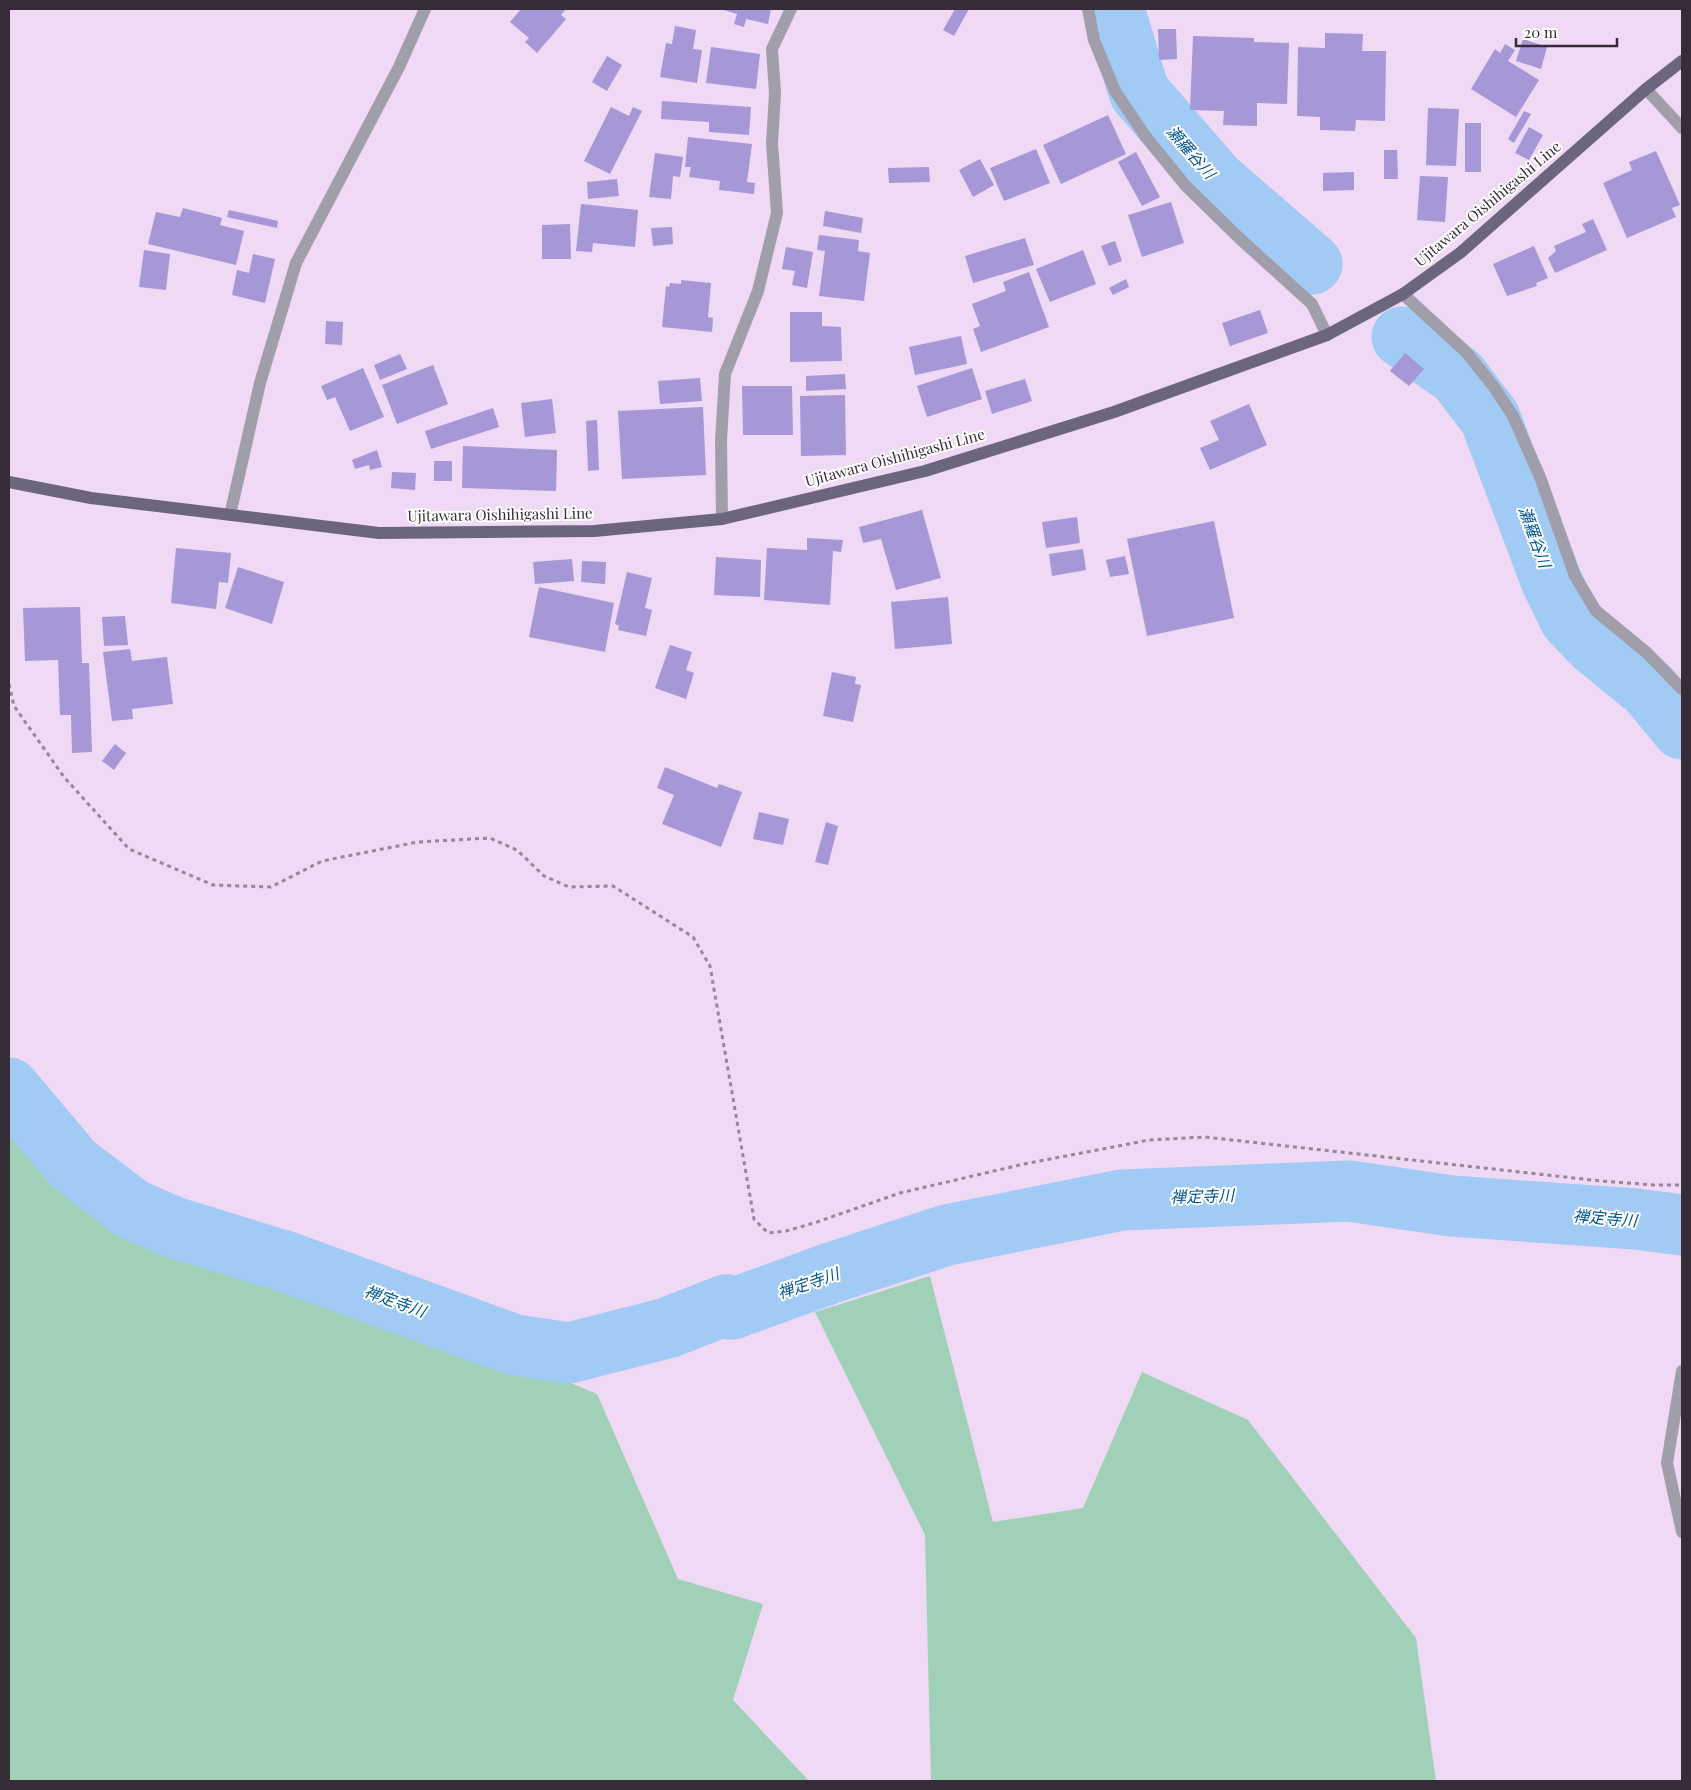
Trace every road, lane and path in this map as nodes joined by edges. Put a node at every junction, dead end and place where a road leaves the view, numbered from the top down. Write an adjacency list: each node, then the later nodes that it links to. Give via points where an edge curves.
1 (425, 9): 10 (street, via 399,67 296,263 260,383)
2 (791, 9): 11 (street, via 772,49 775,93 772,143 777,213 758,291 725,374 721,440)
3 (1088, 9): 8 (street, via 1094,40 1115,91 1146,137 1184,185 1312,304)
4 (1682, 61): 5 (main road, Ujitawara Oishihigashi Line)
5 (1646, 89): 6 (street); 7 (main road, Ujitawara Oishihigashi Line, via 1460,253)
6 (1682, 128)
7 (1403, 294): 8 (main road, Ujitawara Oishihigashi Line); 13 (street, via 1466,352 1514,416 1540,477 1575,576 1596,611 1646,652)
8 (1327, 334): 11 (main road, Ujitawara Oishihigashi Line, via 1114,412 925,471)
9 (9, 482): 10 (main road, Ujitawara Oishihigashi Line, via 91,498)
10 (230, 515): 11 (main road, Ujitawara Oishihigashi Line, via 379,533 594,530)
11 (722, 519)
12 (9, 684): 14 (path, via 14,706 64,777 129,849 212,885 271,887 322,861 418,842 490,838 517,850 544,876 569,887 613,886 693,937 710,966 754,1220 768,1232 786,1231 817,1222 900,1193 1024,1164 1149,1140 1205,1137 1601,1181)
13 (1682, 689)
14 (1682, 1185)
15 (1682, 1371): 16 (street, via 1667,1463)
16 (1682, 1532)

